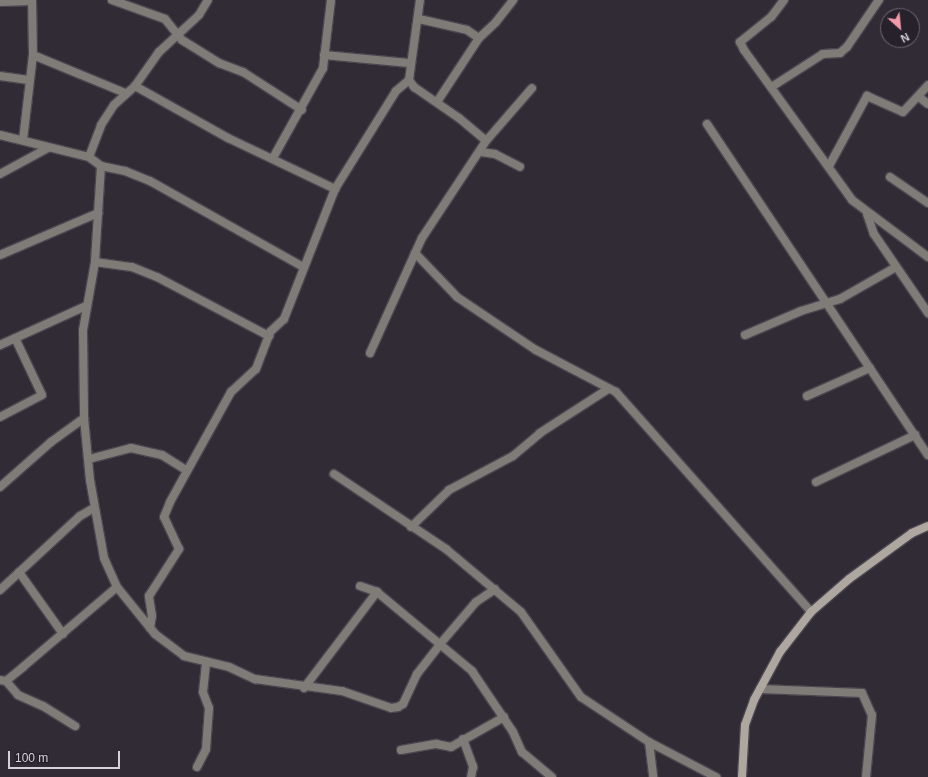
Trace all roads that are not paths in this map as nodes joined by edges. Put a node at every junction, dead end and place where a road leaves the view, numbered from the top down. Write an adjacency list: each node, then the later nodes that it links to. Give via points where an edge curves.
1 (112, 0): 11 (street, via 160,16)
2 (208, 0): 11 (street)
3 (331, 0): 14 (street)
4 (420, 0): 10 (street)
5 (513, 0): 12 (street, via 496,22)
6 (784, 0): 21 (street, via 771,17 740,42)
7 (879, 0): 21 (street, via 847,47 840,53 822,54)
8 (32, 1): 9 (street); 13 (street)
9 (0, 2)
10 (419, 19): 12 (street, via 467,30); 15 (street)
11 (179, 36): 20 (street, via 159,52); 27 (street, via 219,63 243,72)
12 (479, 38): 25 (street)
13 (32, 55): 17 (street); 23 (street)
14 (324, 55): 15 (street); 27 (street, via 323,68)
15 (409, 63): 18 (street)
16 (0, 76): 17 (street)
17 (29, 80): 30 (street)
18 (409, 80): 25 (street); 41 (street, via 396,91)
19 (928, 85): 24 (street)
20 (135, 86): 23 (street); 35 (street, via 228,138)
21 (773, 86): 37 (street)
22 (532, 88): 31 (street)
23 (125, 92): 34 (street, via 101,124)
24 (918, 97): 26 (street); 37 (street, via 903,112 867,96)
25 (437, 102): 31 (street)
26 (928, 104)
27 (302, 110): 35 (street)
28 (707, 124): 51 (street)
29 (0, 135): 30 (street)
30 (23, 140): 32 (street)
31 (486, 141): 33 (street)
32 (48, 148): 34 (street); 39 (street)
33 (481, 152): 38 (street, via 495,154); 45 (street, via 458,183)
34 (89, 157): 36 (street)
35 (273, 158): 41 (street)
36 (101, 166): 43 (street); 49 (street, via 125,171 150,181)
37 (829, 166): 44 (street, via 849,196)
38 (520, 167)
39 (0, 174)
40 (890, 177): 42 (street)
41 (335, 189): 49 (street)
42 (928, 203)
43 (98, 213): 46 (street); 48 (street)
44 (867, 214): 47 (street); 50 (street, via 874,234)
45 (415, 253): 58 (street); 60 (street, via 457,297 536,350)
46 (0, 255)
47 (928, 258)
48 (94, 262): 52 (street); 55 (street, via 132,267 157,277)
49 (303, 266): 55 (street, via 284,319)
50 (896, 267): 51 (street); 53 (street)
51 (826, 304): 54 (street); 59 (street)
52 (86, 306): 56 (street); 63 (street, via 83,330)
53 (928, 313)
54 (745, 335)
55 (269, 336): 67 (street, via 256,369 231,392)
56 (14, 338): 57 (street); 62 (street, via 42,395)
57 (0, 345)
58 (370, 353)
59 (870, 368): 61 (street); 64 (street)
60 (608, 389): 73 (street, via 540,433 513,456 449,490); 80 (street, via 616,392)
61 (807, 396)
62 (0, 417)
63 (84, 418): 66 (street); 70 (street, via 51,442)
64 (915, 435): 65 (street); 69 (street)
65 (928, 455)
66 (89, 459): 67 (street, via 131,448 162,455); 71 (street)
67 (186, 470): 81 (street, via 164,517 179,549 149,596 152,616)
68 (334, 474): 73 (street)
69 (816, 482)
70 (0, 487)
71 (94, 508): 74 (street, via 80,516); 76 (street, via 104,558)
72 (928, 526): 80 (street, via 876,559)
73 (411, 527): 77 (street, via 446,549)
74 (19, 572): 78 (street); 82 (street)
75 (360, 586): 79 (street)
76 (117, 587): 81 (street); 82 (street)
77 (495, 589): 83 (street, via 476,602); 91 (street, via 521,612 581,697)
78 (0, 590)
79 (377, 592): 83 (street); 86 (street)
80 (811, 612): 87 (street, via 780,652)
81 (150, 628): 84 (street, via 164,643 184,656)
82 (63, 634): 85 (street)
83 (441, 643): 86 (street, via 417,674 403,704 398,707 342,691); 88 (street, via 481,682)
84 (206, 663): 86 (street, via 229,667 255,679); 93 (street, via 203,692 209,708 206,743)
85 (3, 680): 89 (street, via 18,695 43,706)
86 (304, 688)
87 (760, 690): 98 (street, via 745,725); 99 (street, via 862,693 872,715)
88 (504, 717): 90 (street); 95 (street, via 522,752)
89 (75, 726)
90 (464, 739): 92 (street, via 451,747 436,744); 94 (street, via 473,767)
91 (649, 742): 96 (street); 97 (street)
92 (401, 750)
93 (197, 768)
94 (471, 777)
95 (552, 777)
96 (653, 777)
97 (716, 777)
98 (742, 777)
99 (866, 777)

